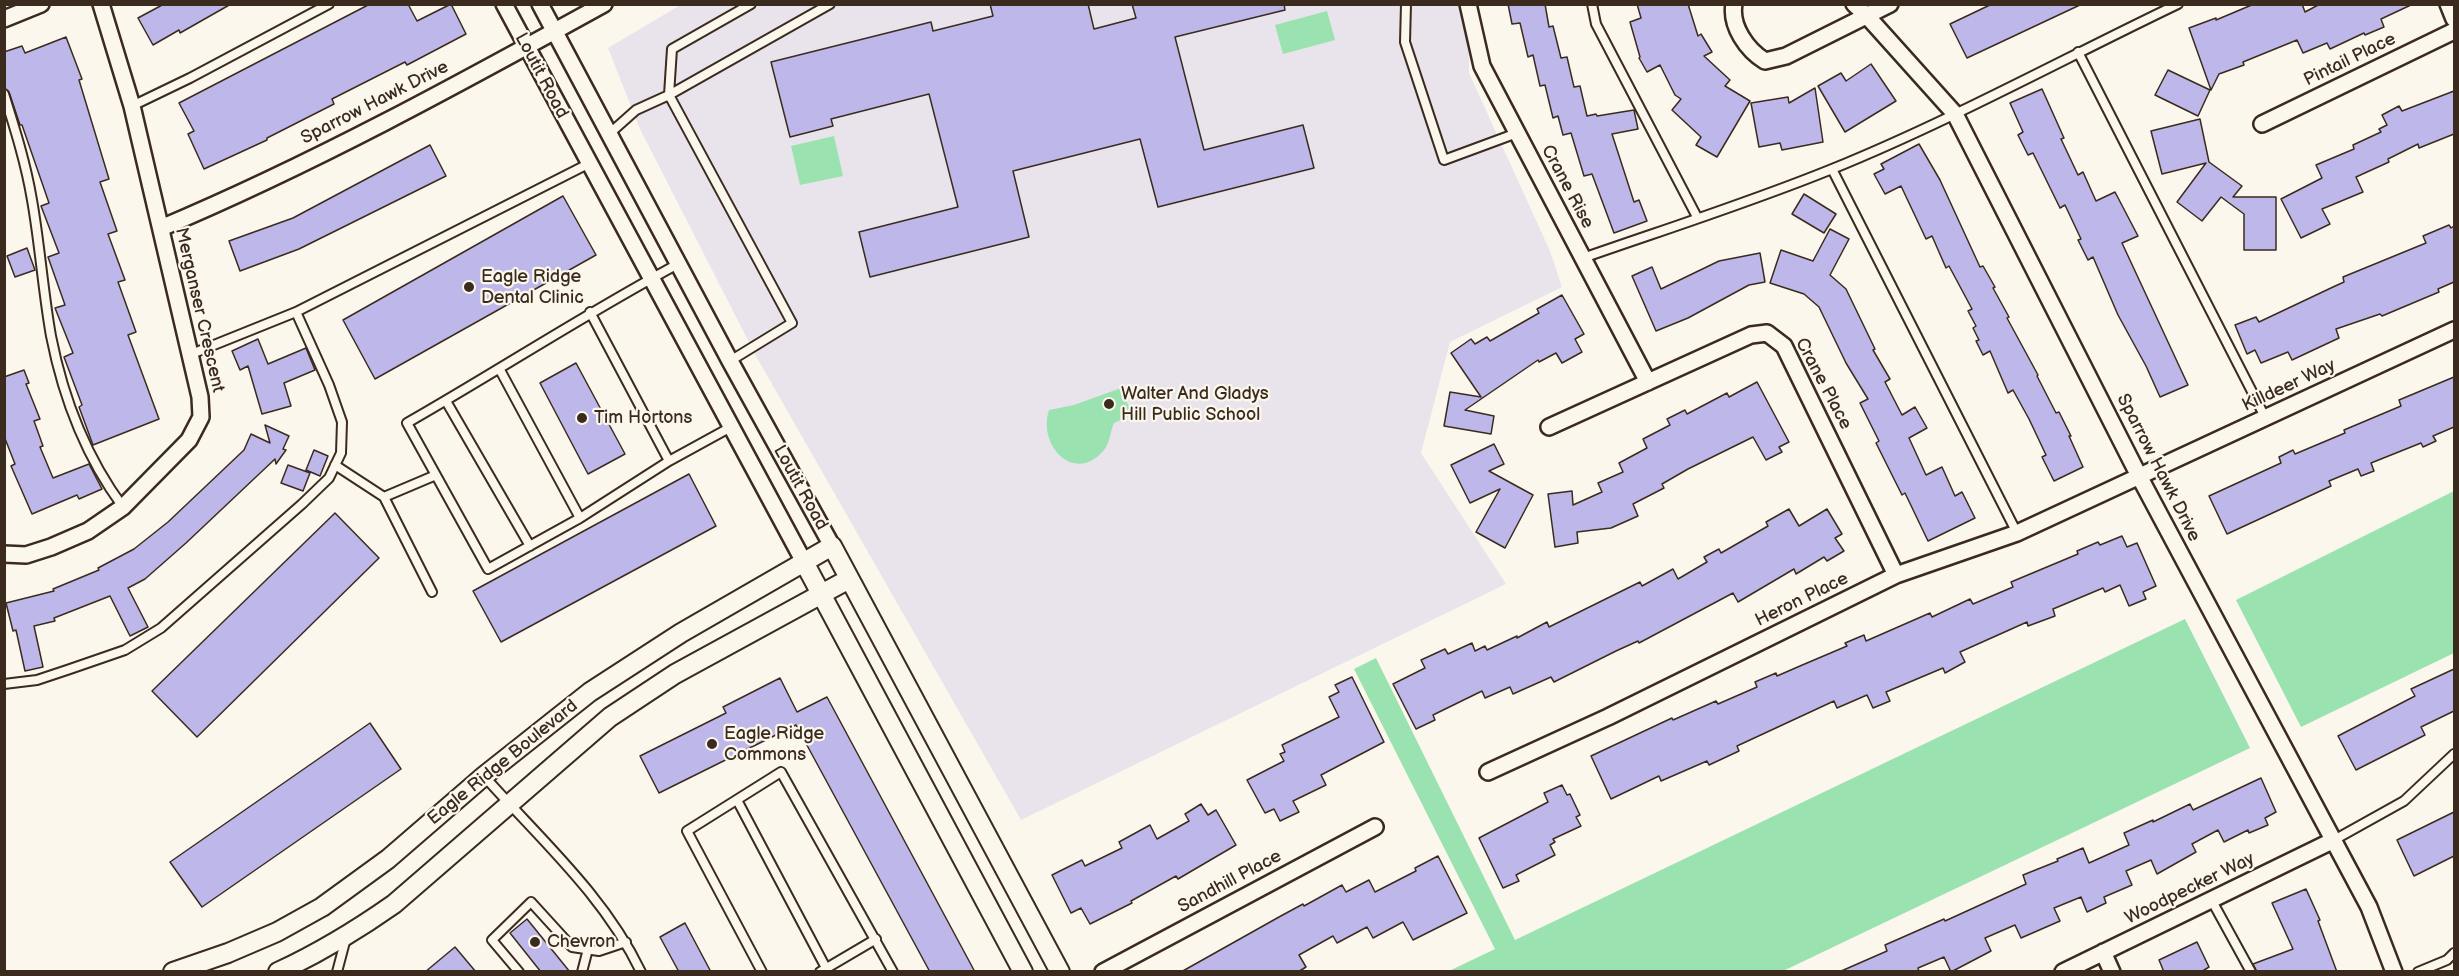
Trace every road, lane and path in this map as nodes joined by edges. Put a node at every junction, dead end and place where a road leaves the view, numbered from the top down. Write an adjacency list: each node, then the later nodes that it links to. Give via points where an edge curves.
1 (41, 4): 18 (street)
2 (101, 4): 26 (street, Merganser Crescent)
3 (329, 4): 26 (lane)
4 (504, 4): 22 (street, Loutit Road)
5 (540, 4): 21 (street, Loutit Road)
6 (604, 4): 21 (street, Sparrow Hawk Drive)
7 (752, 4): 25 (lane, via 672,49)
8 (830, 4): 25 (lane)
9 (1406, 4): 29 (lane, via 1405,42 1444,160)
10 (1468, 4): 29 (street, Crane Rise, via 1482,66)
11 (1592, 4): 33 (lane, via 1596,24)
12 (1734, 4): 17 (street, via 1733,16 1746,45 1765,61 1786,56)
13 (1854, 4): 17 (street, Sparrow Hawk Drive)
14 (1890, 4): 17 (street)
15 (2178, 4): 23 (lane)
16 (2448, 4): 19 (street)
17 (1867, 16): 27 (street, Sparrow Hawk Drive)
18 (4, 19)
19 (2454, 19)
20 (2454, 31): 28 (street, Pintail Place)
21 (555, 32): 22 (street, Sparrow Hawk Drive); 30 (street, Loutit Road)
22 (526, 48): 31 (street, Loutit Road); 34 (street, Sparrow Hawk Drive, via 240,194)
23 (2078, 52): 27 (lane); 46 (lane)
24 (4, 94): 54 (lane, via 24,158 51,336 67,400 110,490)
25 (669, 95): 30 (lane, via 636,110); 42 (lane, via 792,323)
26 (132, 106): 34 (street, Merganser Crescent)
27 (1955, 114): 32 (lane); 52 (street, Sparrow Hawk Drive)
28 (2262, 124)
29 (1517, 133): 35 (street, Crane Rise)
30 (609, 134): 36 (street, Loutit Road)
31 (588, 164): 37 (street, Loutit Road); 38 (lane)
32 (1832, 169): 33 (lane); 56 (lane)
33 (1697, 218): 35 (lane)
34 (160, 228): 41 (street, Merganser Crescent)
35 (1583, 258): 44 (street, Crane Rise)
36 (678, 264): 37 (lane); 42 (street, Loutit Road)
37 (650, 279): 39 (lane); 47 (street, Loutit Road)
38 (296, 312): 41 (lane); 50 (lane, via 342,422 341,453)
39 (590, 312): 43 (lane); 49 (lane)
40 (2454, 330): 46 (street, Killdeer Way)
41 (189, 355): 54 (street, Merganser Crescent, via 201,417 189,440)
42 (730, 361): 58 (street, Loutit Road)
43 (500, 370): 45 (lane); 55 (lane)
44 (1648, 382): 48 (street, Crane Place); 61 (street, Crane Place, via 1751,335 1767,333 1784,346)
45 (446, 401): 51 (lane, via 407,423); 57 (lane)
46 (2266, 419): 52 (street, Killdeer Way)
47 (731, 427): 49 (lane); 60 (street, Loutit Road)
48 (1549, 427)
49 (669, 461): 55 (lane)
50 (335, 465): 53 (lane); 65 (lane, via 329,478 302,504 161,628 124,650 37,680)
51 (435, 475): 53 (lane); 57 (lane, via 488,569)
52 (2139, 476): 56 (street, Heron Place); 72 (street, Sparrow Hawk Drive)
53 (384, 497): 63 (lane)
54 (123, 507): 59 (street, Merganser Crescent, via 88,531 60,543 26,555)
55 (580, 518): 57 (lane)
56 (2017, 533): 61 (street, Heron Place)
57 (530, 546)
58 (832, 546): 60 (street, Eagle Ridge Boulevard); 62 (street, Loutit Road)
59 (5, 555)
60 (804, 562): 64 (street, Loutit Road); 68 (street, Eagle Ridge Boulevard, via 681,633 590,692)
61 (1896, 575): 67 (street, Heron Place)
62 (849, 579): 64 (street, Eagle Ridge Boulevard); 92 (street, Loutit Road)
63 (432, 592)
64 (820, 594): 70 (street, Eagle Ridge Boulevard, via 675,674 610,717); 91 (street, Loutit Road)
65 (4, 684)
66 (2454, 754): 72 (lane, via 2404,801)
67 (1488, 772)
68 (484, 776): 70 (lane); 83 (street, Eagle Ridge Boulevard, via 388,859 322,907 277,932)
69 (737, 800): 75 (lane, via 782,772); 82 (lane); 89 (lane, via 687,831)
70 (509, 805): 74 (street, Eagle Ridge Boulevard, via 394,904); 76 (lane, via 585,886)
71 (1375, 827): 93 (street, Sandhill Place)
72 (2334, 840): 73 (street, Woodpecker Way); 97 (street, Sparrow Hawk Drive, via 2369,907)
73 (2212, 901): 78 (street, Woodpecker Way); 96 (lane)
74 (347, 935): 84 (street, Eagle Ridge Boulevard); 85 (lane)
75 (876, 939): 82 (lane); 90 (lane)
76 (626, 942): 77 (lane, via 599,951); 88 (lane)
77 (588, 949): 86 (lane, via 572,947 531,902 492,940); 87 (lane)
78 (2103, 952): 94 (street, Woodpecker Way); 95 (street)
79 (2454, 953): 80 (lane)
80 (2447, 960): 81 (lane); 98 (lane)
81 (2454, 967)
82 (823, 970)
83 (172, 972)
84 (278, 972)
85 (337, 972)
86 (519, 972)
87 (582, 972)
88 (641, 972)
89 (762, 972)
90 (893, 972)
91 (1023, 972)
92 (1060, 972)
93 (1102, 972)
94 (2063, 972)
95 (2112, 972)
96 (2251, 972)
97 (2394, 972)
98 (2418, 972)

